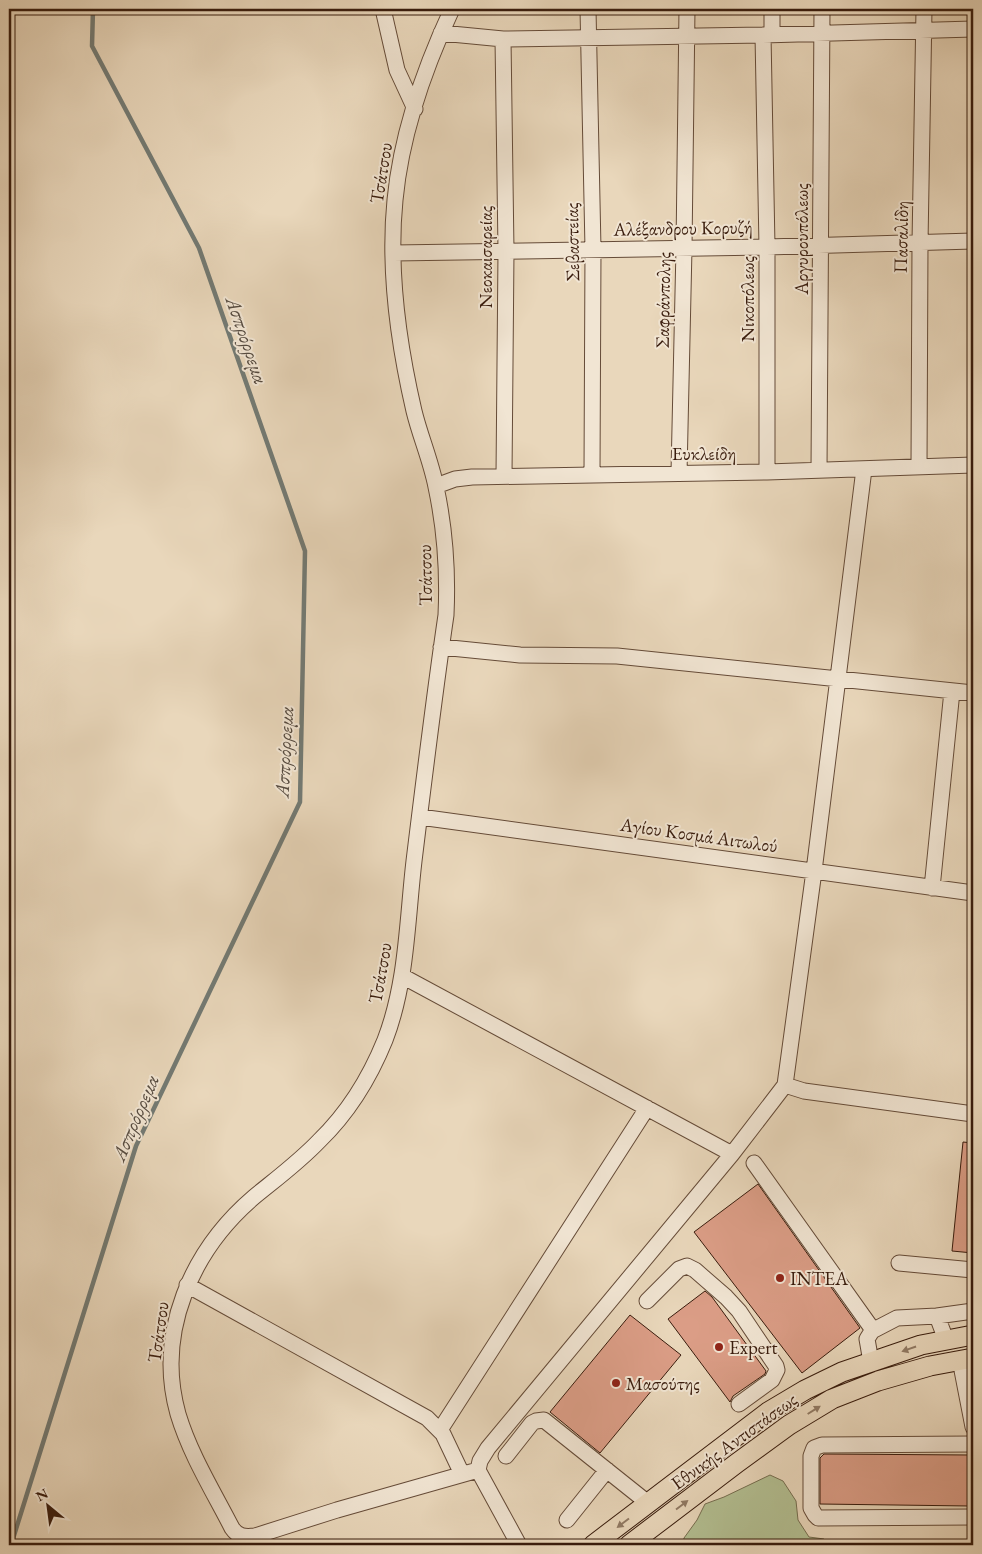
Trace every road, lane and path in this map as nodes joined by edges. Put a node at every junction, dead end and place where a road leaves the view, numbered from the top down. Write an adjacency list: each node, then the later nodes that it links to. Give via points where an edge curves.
1 (383, 9): 16 (street, via 397,70)
2 (452, 9): 10 (street, Τσάτσου)
3 (588, 9): 14 (street, Σεβαστείας)
4 (687, 9): 12 (street, Σαφράνπολης)
5 (772, 9): 13 (street, Νικοπόλεως)
6 (822, 9): 11 (street, Αργυρουπόλεως)
7 (924, 9): 9 (street, Πασαλίδη)
8 (973, 29): 9 (street)
9 (925, 30): 11 (street); 18 (street, Πασαλίδη)
10 (441, 33): 15 (street); 16 (street, Τσάτσου)
11 (822, 33): 13 (street); 19 (street, Αργυρουπόλεως)
12 (688, 35): 13 (street); 14 (street); 21 (street, Σαφράνπολης)
13 (768, 35): 20 (street, Νικοπόλεως)
14 (589, 37): 15 (street); 22 (street, Σεβαστείας)
15 (503, 39): 23 (street, Νεοκαισαρείας)
16 (415, 109): 24 (street, Τσάτσου, via 405,140 395,200)
17 (973, 241): 18 (street, Αλέξανδρου Κορυζή)
18 (920, 243): 19 (street, Αλέξανδρου Κορυζή); 26 (street, Πασαλίδη)
19 (820, 246): 20 (street, Αλέξανδρου Κορυζή); 28 (street, Αργυρουπόλεως)
20 (767, 247): 21 (street, Αλέξανδρου Κορυζή); 29 (street, Νικοπόλεως)
21 (684, 248): 22 (street, Αλέξανδρου Κορυζή); 30 (street, Σαφράνπολης)
22 (593, 249): 23 (street, Αλέξανδρου Κορυζή); 31 (street, Σεβαστείας)
23 (506, 251): 24 (street, Αλέξανδρου Κορυζή); 32 (street, Νεοκαισαρείας)
24 (394, 253): 33 (street, Τσάτσου, via 400,346 414,412)
25 (973, 465): 26 (street, Ευκλείδη)
26 (919, 467): 27 (street, Ευκλείδη)
27 (864, 469): 28 (street, Ευκλείδη); 35 (street)
28 (820, 470): 29 (street, Ευκλείδη)
29 (767, 472): 30 (street, Ευκλείδη)
30 (679, 473): 31 (street, Ευκλείδη)
31 (592, 474): 32 (street, Ευκλείδη)
32 (504, 476): 33 (street, Ευκλείδη, via 455,479)
33 (436, 486): 34 (street, Τσάτσου, via 448,584)
34 (441, 647): 35 (street, via 520,655 617,656); 38 (street, Τσάτσου)
35 (837, 679): 36 (street); 39 (street)
36 (952, 691): 37 (street); 40 (street)
37 (973, 693)
38 (420, 817): 39 (street, Αγίου Κοσμά Αιτωλού); 42 (street, Τσάτσου)
39 (814, 871): 40 (street, Αγίου Κοσμά Αιτωλού); 43 (street)
40 (932, 888): 41 (street, Αγίου Κοσμά Αιτωλού)
41 (973, 893)
42 (402, 976): 44 (street); 50 (street, Τσάτσου, via 384,1042 346,1110 311,1150 228,1221)
43 (785, 1085): 45 (street, via 804,1091); 46 (street)
44 (647, 1108): 46 (street); 63 (street)
45 (973, 1114)
46 (732, 1154): 66 (street, via 488,1448)
47 (754, 1163): 54 (street)
48 (898, 1263): 49 (street)
49 (973, 1270)
50 (187, 1285): 63 (street, via 417,1411); 68 (street, Τσάτσου, via 178,1308 173,1343 177,1406 192,1452 237,1534 255,1536)
51 (647, 1301): 59 (street, via 679,1269 691,1267 739,1311 776,1366 776,1374)
52 (973, 1311): 53 (street)
53 (937, 1316): 54 (street, via 897,1318); 56 (street)
54 (874, 1330): 58 (street, via 867,1339)
55 (973, 1335): 56 (main road, Εθνικής Αντιστάσεως)
56 (946, 1340): 58 (main road, Εθνικής Αντιστάσεως, one-way to 58, via 921,1344)
57 (967, 1359): 62 (street); 74 (main road, Εθνικής Αντιστάσεως, one-way to 57, via 789,1425 832,1399 878,1381)
58 (871, 1362): 61 (main road, Εθνικής Αντιστάσεως, via 842,1372)
59 (768, 1383): 60 (street); 61 (street)
60 (739, 1404)
61 (783, 1404): 69 (main road, Εθνικής Αντιστάσεως)
62 (973, 1427)
63 (440, 1430): 68 (street)
64 (973, 1444): 70 (street, via 822,1445 814,1448 811,1456 812,1508 818,1518)
65 (506, 1456): 67 (street, via 532,1423 544,1420)
66 (478, 1470): 68 (street, Τσάτσου); 72 (street)
67 (607, 1470): 69 (street); 71 (street)
68 (462, 1474)
69 (648, 1504): 73 (main road, Εθνικής Αντιστάσεως, one-way to 73)
70 (973, 1517)
71 (567, 1520)
72 (519, 1545)
73 (593, 1545)
74 (629, 1545)

